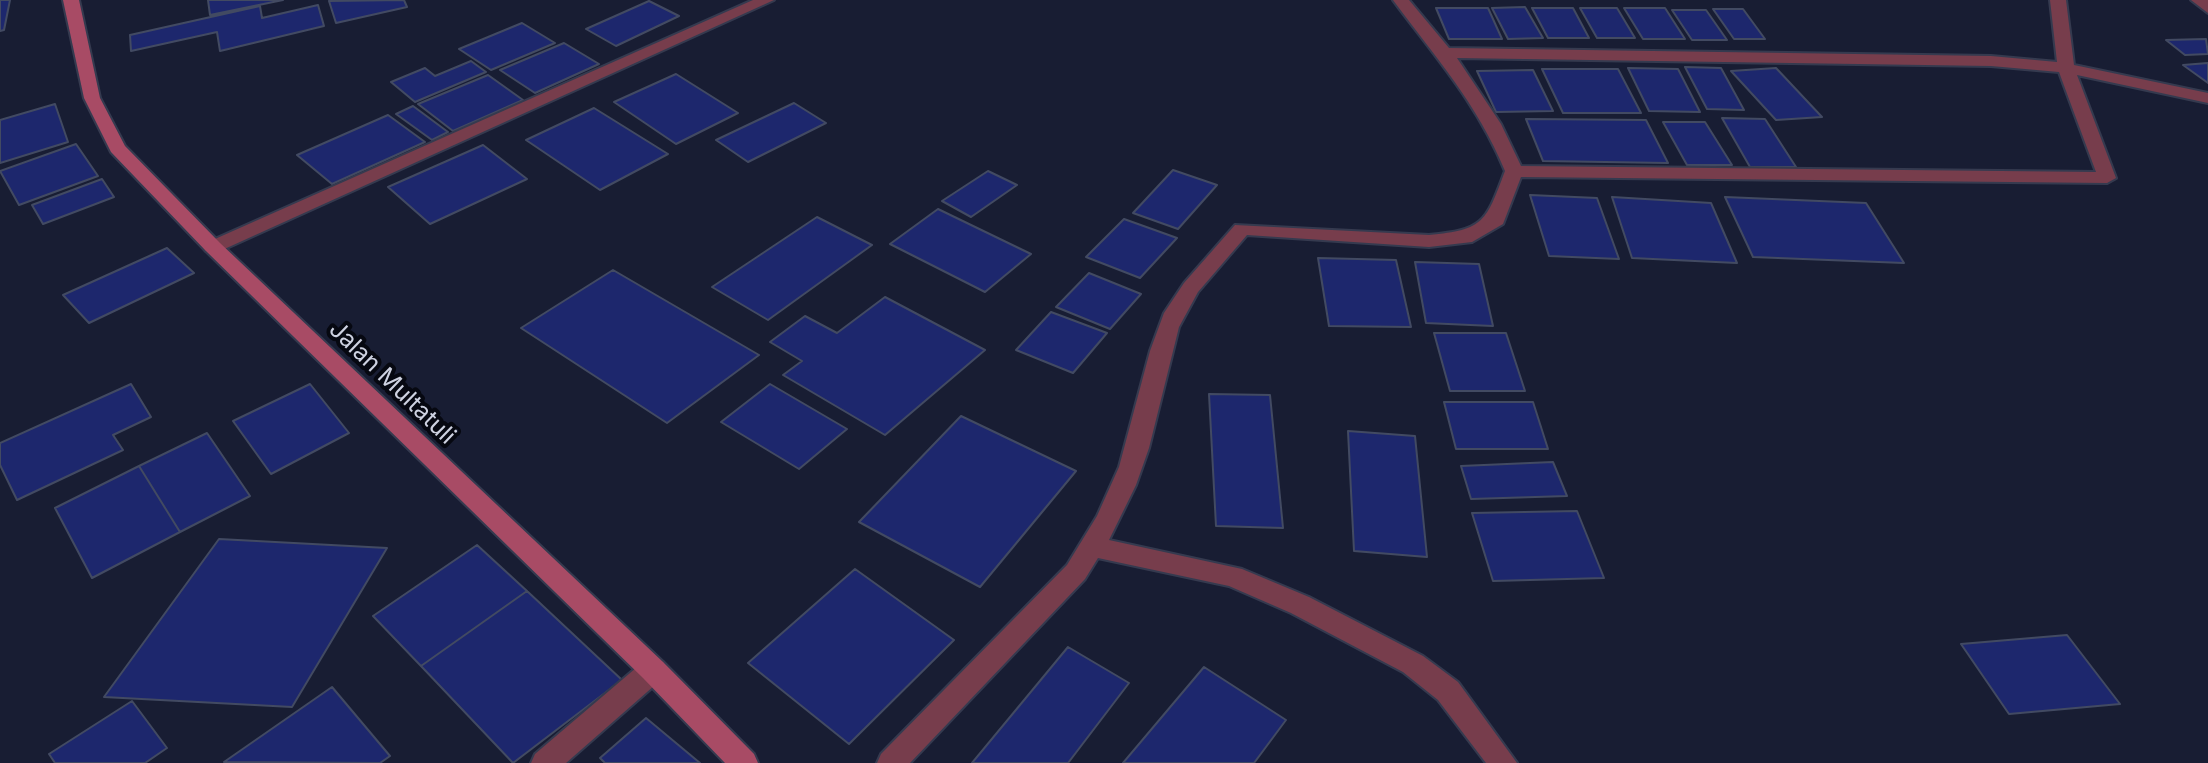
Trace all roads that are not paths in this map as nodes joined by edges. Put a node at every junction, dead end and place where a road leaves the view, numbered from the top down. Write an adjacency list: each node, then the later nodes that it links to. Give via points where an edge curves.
1 (71, 0): 11 (main road, Jalan Multatuli, via 92,98 117,148)
2 (766, 0): 11 (street)
3 (1401, 0): 7 (street)
4 (2058, 0): 8 (street)
5 (2199, 0): 6 (street)
6 (2208, 8)
7 (1447, 53): 8 (street, via 1976,61); 10 (street, via 1500,133)
8 (2066, 68): 9 (street); 10 (street, via 2107,178)
9 (2208, 98)
10 (1514, 171): 12 (street, via 1496,220 1465,238 1429,241 1242,229 1183,298 1168,328 1130,471)
11 (213, 247): 13 (main road, Jalan Multatuli)
12 (1094, 547): 16 (street, via 1076,572); 17 (street, via 1233,576 1399,656 1448,691)
13 (653, 670): 14 (street); 15 (main road, Jalan Multatuli)
14 (545, 763)
15 (744, 763)
16 (891, 763)
17 (1503, 763)

